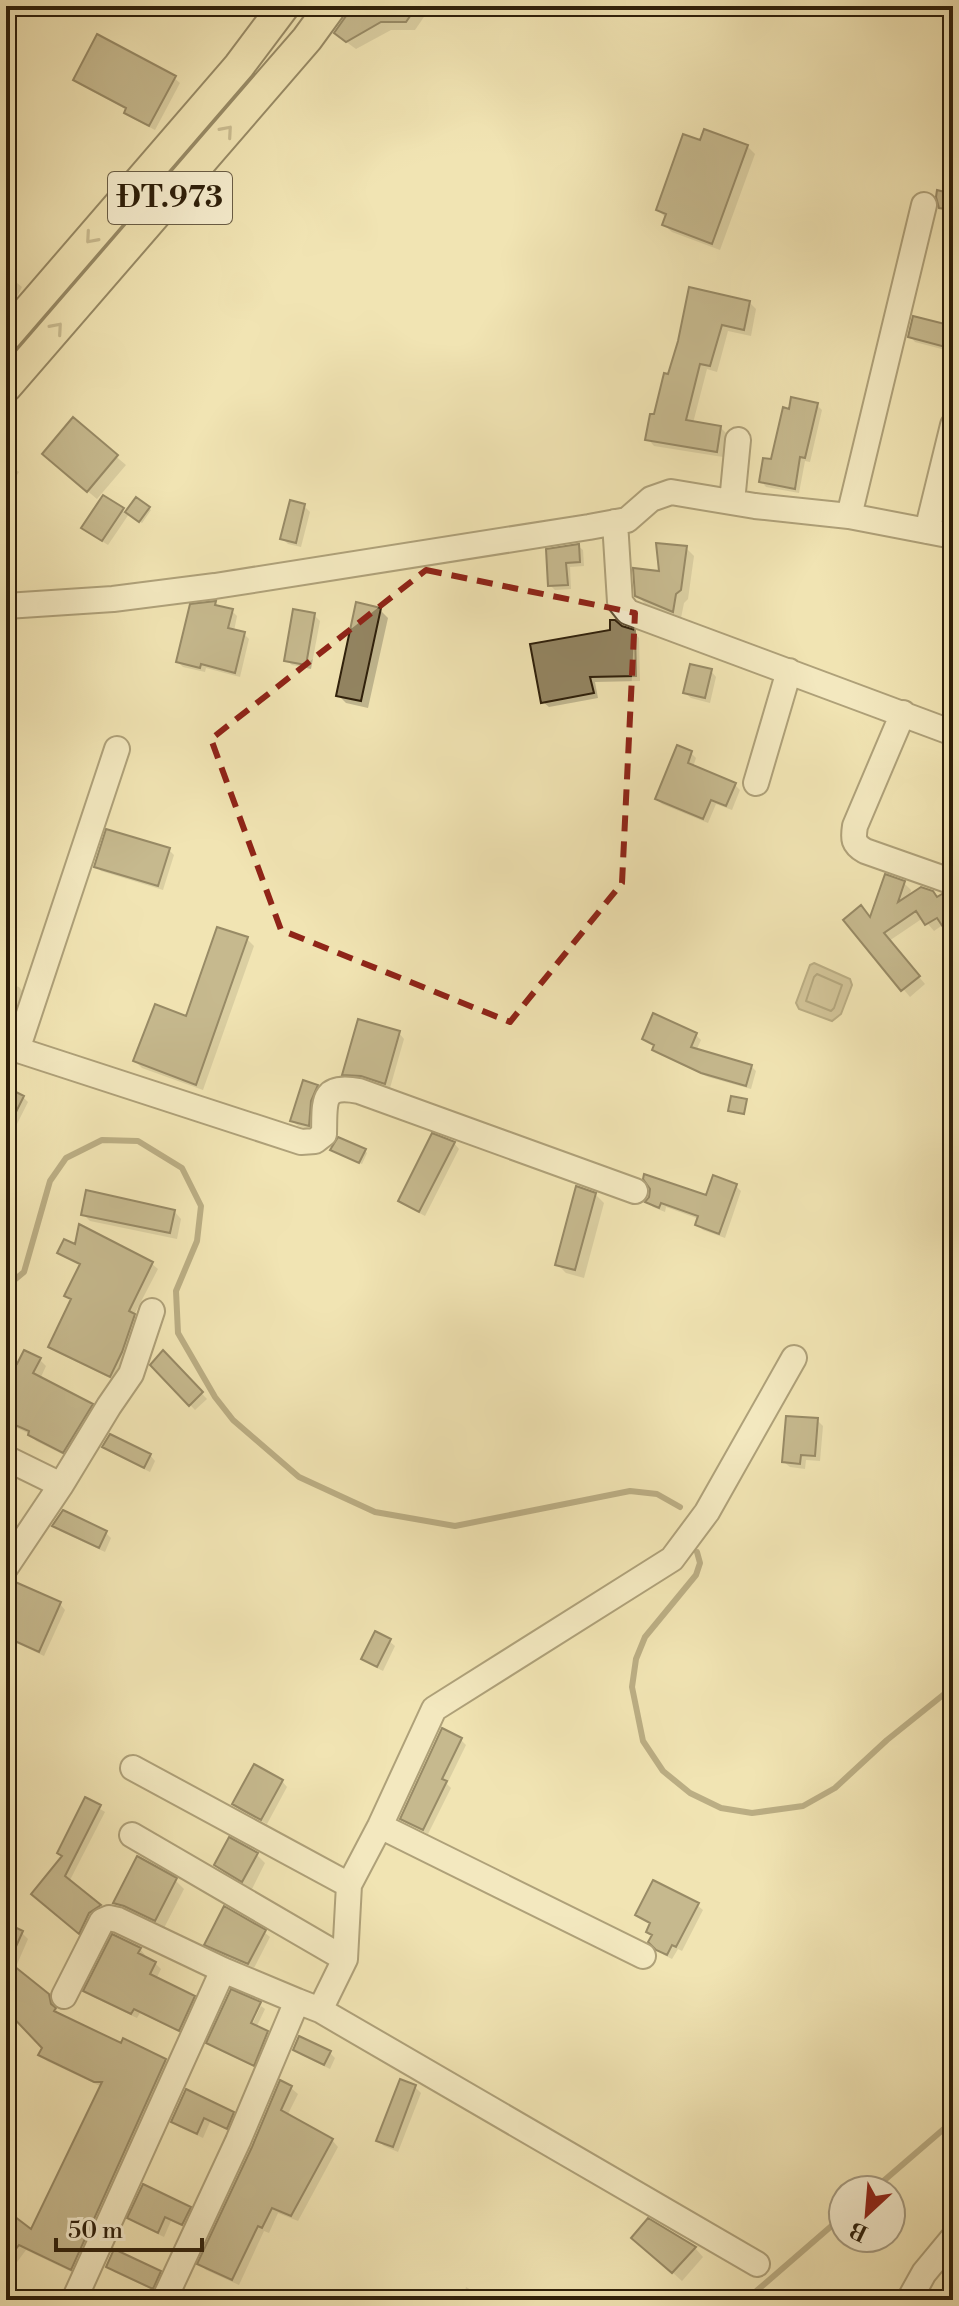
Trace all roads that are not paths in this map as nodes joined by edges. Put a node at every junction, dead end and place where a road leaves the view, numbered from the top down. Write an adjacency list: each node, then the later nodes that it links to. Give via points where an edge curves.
1 (284, 6): 4 (main road, ĐT.973, one-way to 4, via 239,66)
2 (331, 6): 5 (main road, ĐT.973, one-way to 2)
3 (924, 205): 9 (street)
4 (6, 336)
5 (6, 387)
6 (953, 425): 11 (street)
7 (738, 440): 8 (street)
8 (732, 502): 9 (street); 10 (street, via 671,492)
9 (849, 516): 11 (street)
10 (615, 522): 13 (street, via 215,586); 14 (street, via 620,602 628,612)
11 (927, 531): 12 (street)
12 (953, 536)
13 (6, 606)
14 (789, 671): 15 (street); 18 (street)
15 (903, 713): 16 (street); 19 (street, via 853,839 865,851)
16 (953, 733)
17 (117, 749): 20 (street)
18 (756, 783)
19 (953, 882)
20 (12, 1048): 21 (street, via 301,1142 324,1134 328,1094 344,1088 359,1091)
21 (635, 1191)
22 (152, 1311): 25 (street, via 131,1374)
23 (794, 1358): 28 (street, via 707,1512 672,1559 434,1709)
24 (6, 1458): 25 (street)
25 (61, 1485): 26 (street)
26 (6, 1567)
27 (133, 1768): 30 (street)
28 (380, 1826): 30 (street); 31 (street)
29 (132, 1835): 32 (street)
30 (349, 1885): 32 (street)
31 (643, 1956)
32 (345, 1959): 36 (street)
33 (223, 1970): 34 (street, via 109,1918 102,1921); 35 (street); 39 (street)
34 (64, 1996)
35 (297, 2001): 36 (street); 40 (street)
36 (320, 2010): 38 (street)
37 (953, 2238): 41 (street)
38 (757, 2264)
39 (74, 2300)
40 (164, 2300)
41 (909, 2300)

